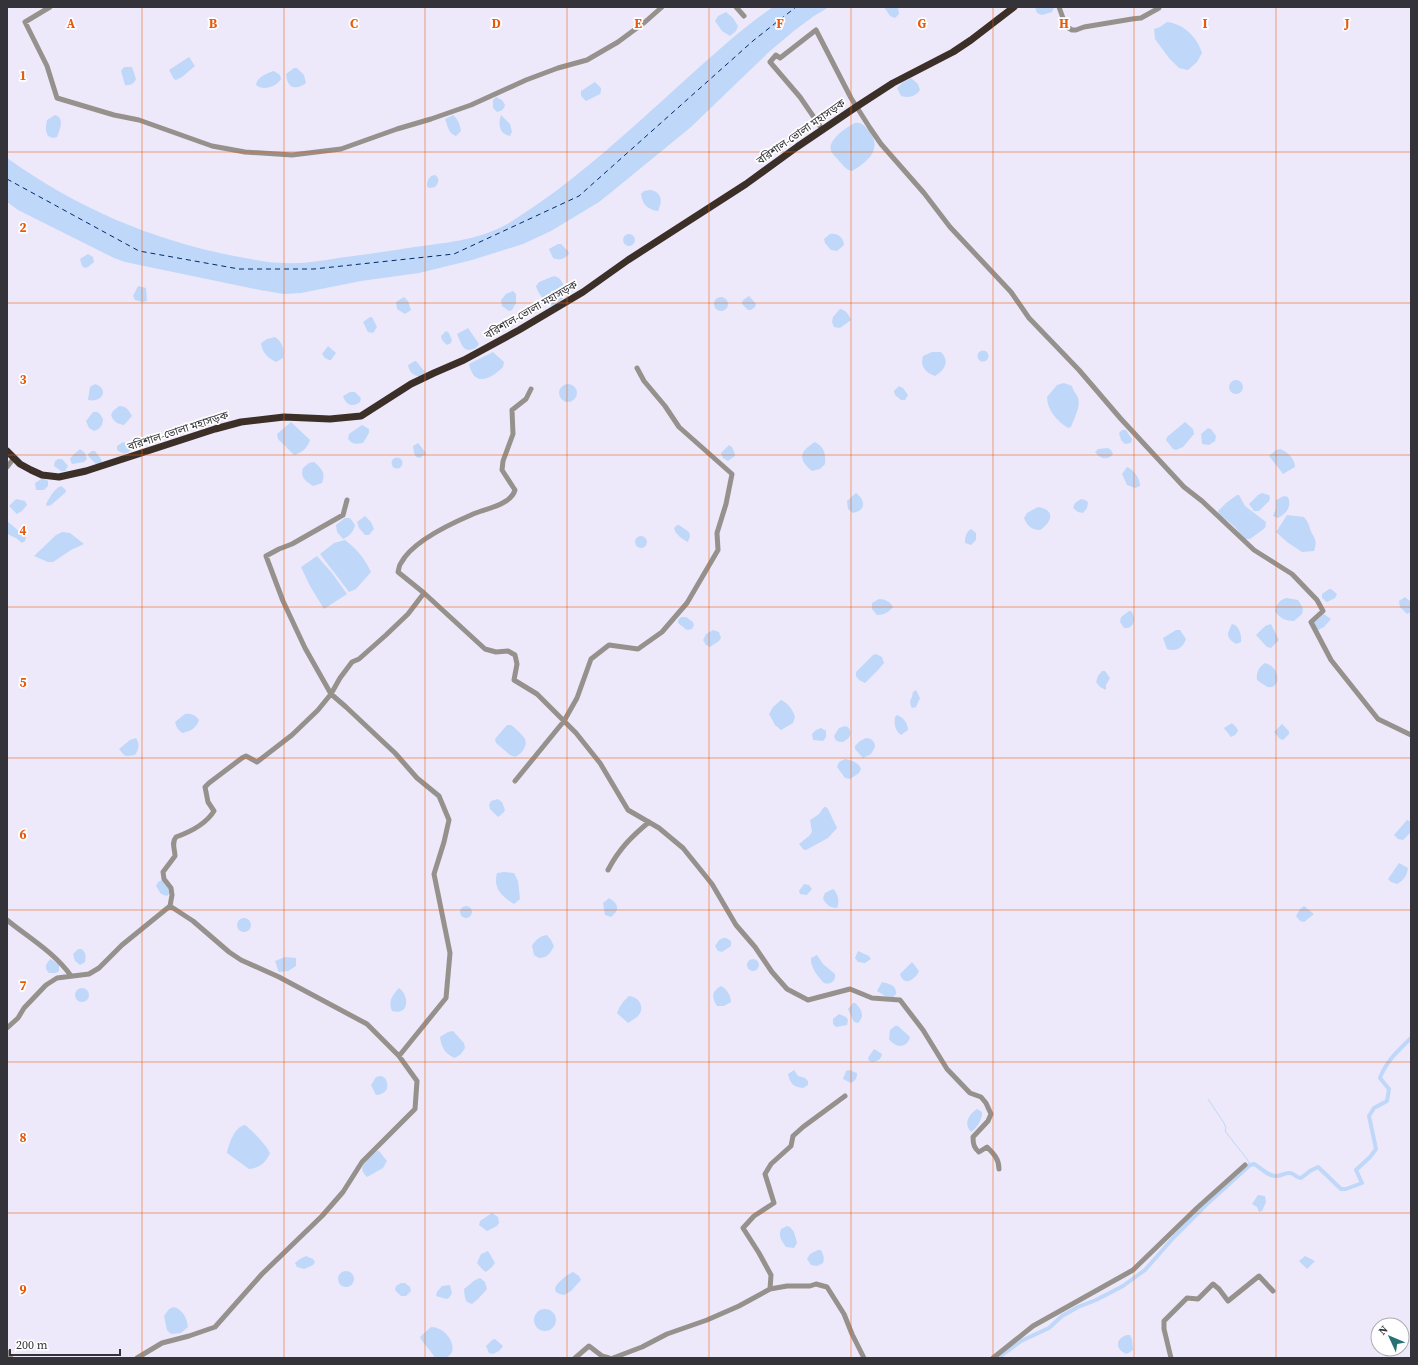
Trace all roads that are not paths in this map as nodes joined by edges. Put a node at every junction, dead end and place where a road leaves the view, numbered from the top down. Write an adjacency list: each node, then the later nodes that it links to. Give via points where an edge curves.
1 (50, 7): 2 (street, via 25,22 47,66 57,98 139,120 212,146 245,152 292,155 341,149 471,105 526,80 588,60 618,42)
2 (662, 7)
3 (736, 7): 7 (street)
4 (1014, 7): 8 (highway, বরিশাল-ভোলা মহাসড়ক, via 971,40 893,83)
5 (1059, 7): 6 (street, via 1067,27 1072,30 1141,18)
6 (1159, 7)
7 (744, 16)
8 (856, 107): 9 (highway, বরিশাল-ভোলা মহাসড়ক); 9 (street, via 816,30 780,59 776,55 770,62 800,97); 19 (street, via 881,144 950,227 1002,282 1029,318 1079,370 1120,419 1184,487 1263,556 1292,574 1317,600 1323,611 1311,622 1331,660 1378,719)
9 (822, 130): 13 (highway, বরিশাল-ভোলা মহাসড়ক, via 746,184 583,292 464,360 411,384 361,416 330,419 284,417 241,422 86,471 59,477 42,475 20,464)
10 (637, 368): 18 (street, via 679,427 732,474 717,533 718,550 686,603 662,632 638,649 609,645 591,659 577,698)
11 (531, 389): 16 (street, via 526,399 512,410 514,434 503,461 502,470 515,490 514,494 499,505 473,514 425,539 401,563 398,572)
12 (7, 451): 13 (highway, বরিশাল-ভোলা মহাসড়ক)
13 (14, 458): 14 (street)
14 (7, 467)
15 (347, 500): 17 (street, via 343,515 266,556 305,648)
16 (424, 593): 17 (street, via 408,614 359,659 352,662); 18 (street, via 486,649 496,652 508,651 515,655 517,664 514,680 537,694)
17 (331, 694): 23 (street, via 300,728 257,762 246,756 242,758 205,788 214,811 201,825 173,840 175,856 163,872 164,879 171,888); 27 (street, via 438,796 448,820 434,874 450,953 446,998)
18 (564, 721): 20 (street); 21 (street, via 600,763 628,810)
19 (1411, 735)
20 (515, 781)
21 (649, 822): 22 (street, via 618,852); 30 (street, via 683,848 712,884 736,925 787,989 808,1000 850,989 872,998 900,1000 923,1030 947,1069 970,1093 981,1097 986,1103 991,1114 973,1137 973,1144 979,1152 987,1147 999,1162)
22 (608, 870)
23 (170, 906): 25 (street, via 122,945 99,968 89,974); 27 (street, via 241,960 279,977 367,1024)
24 (7, 920): 25 (street)
25 (72, 976): 26 (street, via 56,978 46,984)
26 (7, 1028)
27 (400, 1056): 35 (street, via 417,1082 415,1109 362,1162 343,1192 215,1326 162,1343)
28 (845, 1096): 31 (street, via 793,1136 791,1146 770,1164 766,1174 774,1203 754,1216 743,1228 771,1275)
29 (1245, 1165): 40 (street, via 1133,1270 1033,1326)
30 (999, 1169)
31 (770, 1289): 38 (street, via 740,1306); 39 (street, via 816,1284 827,1287 844,1314)
32 (1273, 1291): 41 (street, via 1259,1276 1228,1301 1213,1284 1198,1299 1187,1298 1164,1321)
33 (7, 1352): 34 (street)
34 (11, 1358)
35 (137, 1358)
36 (575, 1358): 37 (street, via 589,1346)
37 (609, 1358)
38 (614, 1358)
39 (864, 1358)
40 (993, 1358)
41 (1171, 1358)

